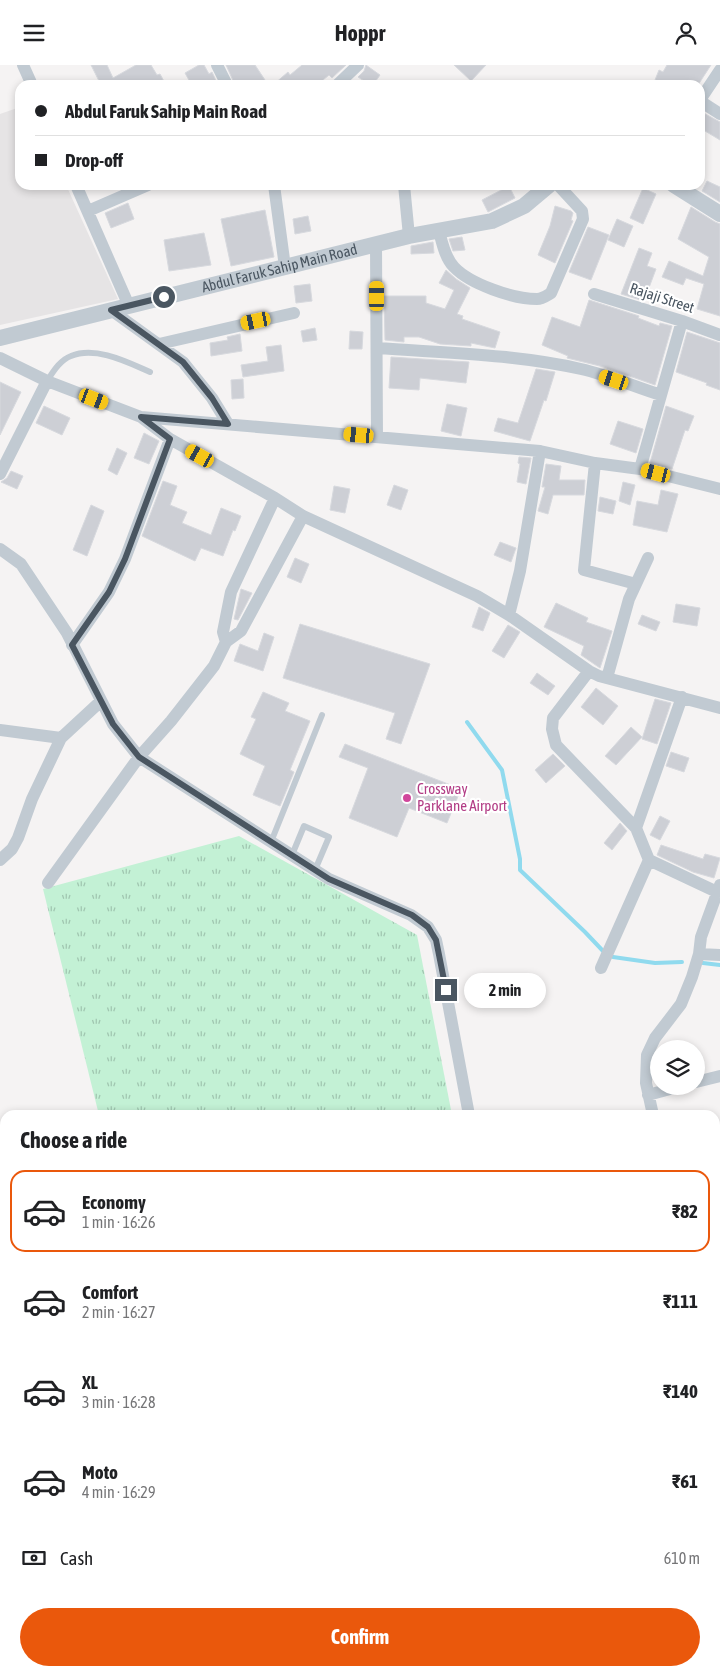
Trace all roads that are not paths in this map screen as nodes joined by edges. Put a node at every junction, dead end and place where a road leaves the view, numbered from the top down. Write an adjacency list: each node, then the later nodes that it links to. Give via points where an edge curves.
1 (24, 65): 5 (street)
2 (217, 65): 6 (street)
3 (358, 65): 7 (street)
4 (720, 70): 8 (street)
5 (30, 80)
6 (224, 80)
7 (342, 80)
8 (705, 93)
9 (705, 104): 10 (street)
10 (720, 114)
11 (78, 190): 18 (street)
12 (136, 190): 18 (street)
13 (275, 190): 23 (street)
14 (404, 190): 21 (street)
15 (543, 190): 20 (street, Abdul Faruk Sahip Main Road, via 524,207 492,221)
16 (563, 190): 20 (street, via 582,211 583,219 550,293 543,298 508,294 465,277 452,266)
17 (682, 190): 19 (street)
18 (88, 211): 25 (street)
19 (720, 214)
20 (439, 231): 21 (street, Abdul Faruk Sahip Main Road)
21 (409, 236): 22 (street, Abdul Faruk Sahip Main Road)
22 (376, 244): 23 (street, Abdul Faruk Sahip Main Road); 32 (street)
23 (285, 267): 25 (street, Abdul Faruk Sahip Main Road)
24 (594, 294): 28 (street, Rajaji Street)
25 (129, 306): 26 (street, Abdul Faruk Sahip Main Road)
26 (111, 310): 30 (street, Abdul Faruk Sahip Main Road); 31 (street)
27 (294, 313): 31 (street)
28 (682, 321): 29 (street, Rajaji Street); 36 (street)
29 (720, 335)
30 (0, 338)
31 (159, 344): 38 (street, via 183,362)
32 (377, 348): 36 (street, via 502,357 556,365 583,370); 39 (street)
33 (0, 358): 35 (street)
34 (150, 372): 35 (lane, via 107,355 87,353 70,356 57,366)
35 (47, 381): 37 (street); 44 (street)
36 (661, 395): 43 (street)
37 (141, 417): 38 (street); 40 (street)
38 (228, 424): 39 (street)
39 (377, 437): 41 (street)
40 (170, 439): 46 (street); 53 (street, via 125,559 109,592)
41 (540, 451): 42 (street); 51 (street, via 520,571)
42 (595, 463): 43 (street); 50 (street, via 584,570)
43 (640, 469): 45 (street)
44 (0, 474)
45 (720, 489)
46 (275, 498): 47 (street); 52 (street, via 231,592 223,632)
47 (303, 516): 51 (street, via 477,596); 52 (street, via 241,631)
48 (0, 549): 53 (street, via 21,564)
49 (648, 559): 50 (street)
50 (636, 584): 55 (street)
51 (509, 615): 54 (street)
52 (226, 641): 62 (street, via 214,665)
53 (72, 645): 57 (street)
54 (589, 671): 55 (street); 63 (street, via 553,717 556,745)
55 (607, 678): 56 (street)
56 (682, 697): 58 (street); 63 (street)
57 (101, 701): 61 (street); 62 (street, via 113,724)
58 (720, 708)
59 (322, 715): 64 (lane)
60 (0, 730): 61 (street)
61 (61, 738): 66 (street, via 32,799 18,839)
62 (139, 757): 64 (street); 69 (street)
63 (636, 828): 67 (street)
64 (271, 841): 65 (street)
65 (292, 855): 68 (street); 68 (lane, via 304,826 329,837)
66 (0, 860)
67 (649, 860): 70 (street); 73 (street)
68 (315, 870): 79 (street, via 412,915 428,927 436,940)
69 (48, 883)
70 (718, 889): 71 (street, via 701,937)
71 (699, 954): 72 (street); 74 (street, via 681,1004)
72 (720, 955)
73 (601, 968)
74 (654, 1040)
75 (650, 1070): 78 (street, via 646,1083)
76 (720, 1076): 77 (street)
77 (705, 1080)
78 (648, 1095): 80 (street)
79 (468, 1110)
80 (652, 1110)

